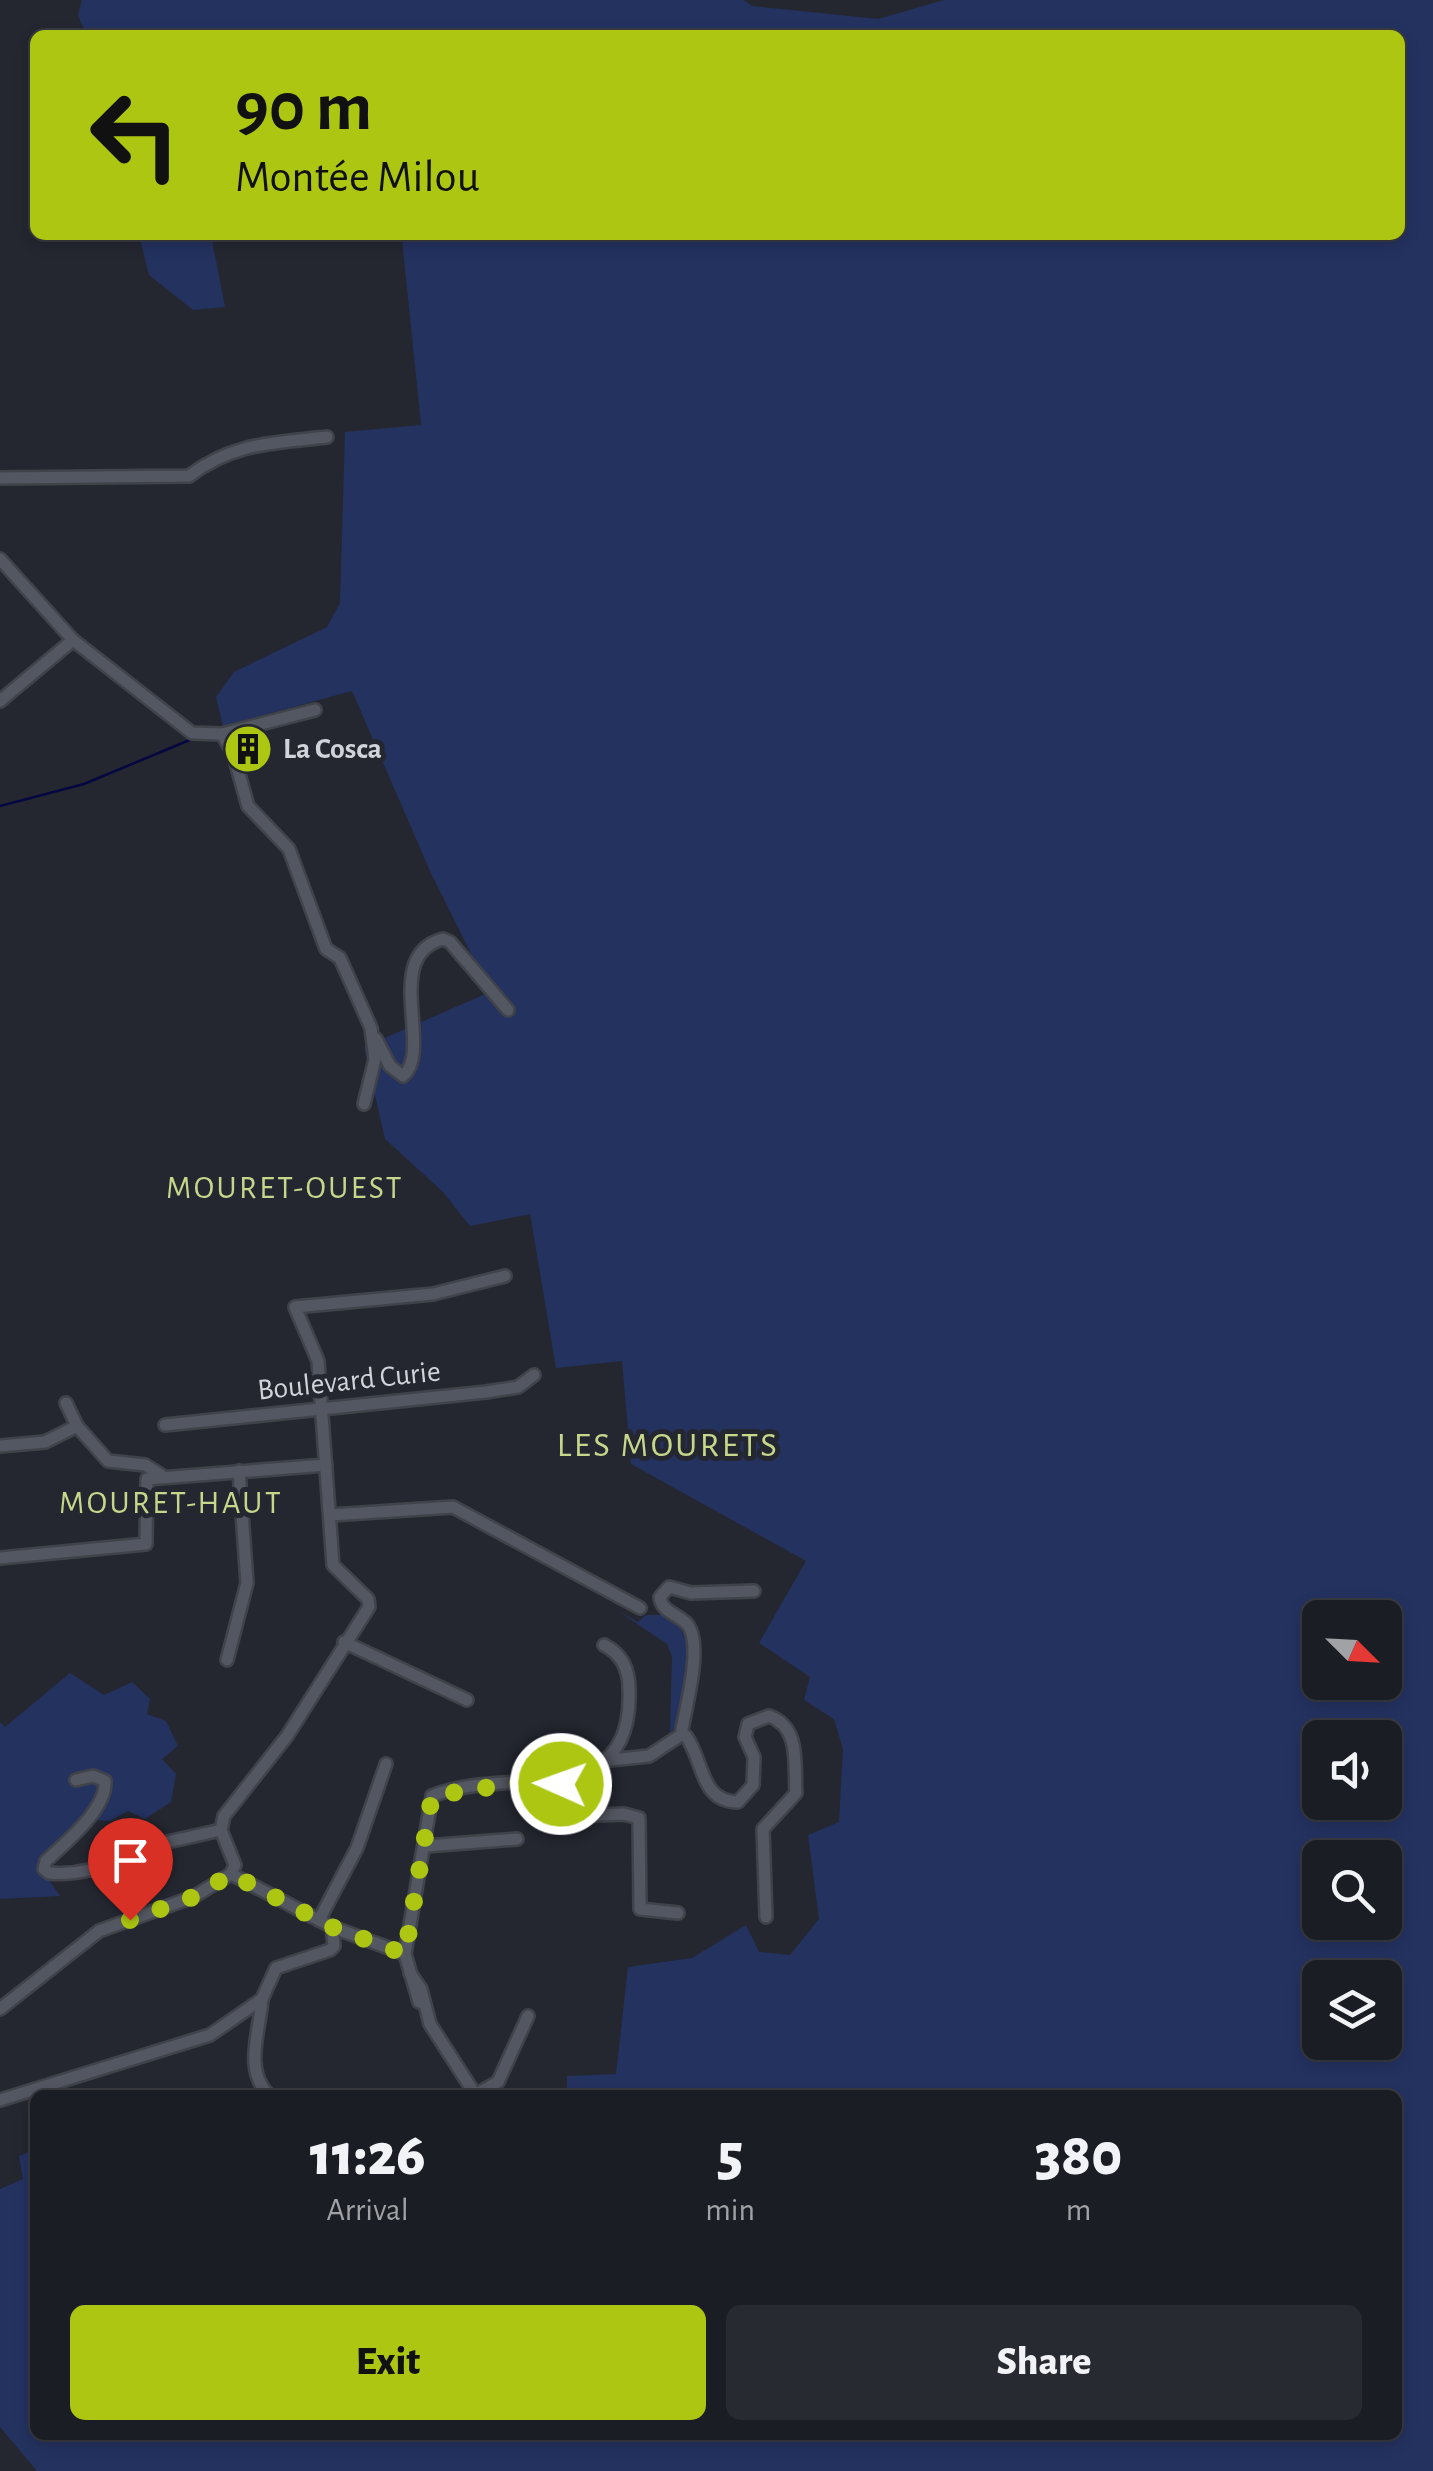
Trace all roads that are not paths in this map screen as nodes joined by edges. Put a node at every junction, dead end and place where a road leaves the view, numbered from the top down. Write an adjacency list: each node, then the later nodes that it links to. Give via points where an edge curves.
1 (326, 437): 2 (street, via 258,444 204,461 188,476)
2 (0, 478)
3 (0, 559): 4 (street)
4 (74, 640): 5 (street); 7 (street, via 192,733)
5 (0, 701)
6 (315, 710): 7 (street)
7 (222, 734): 9 (street, via 248,806 290,849 326,948 340,958)
8 (508, 1010): 9 (street, via 442,939 424,950 411,984 414,1061 403,1076 390,1066)
9 (372, 1028): 10 (street, via 375,1059)
10 (364, 1104)
11 (506, 1276): 14 (street, via 433,1294 295,1306 318,1361)
12 (534, 1375): 14 (street, Boulevard Curie, via 518,1387)
13 (66, 1403): 16 (street)
14 (321, 1410): 15 (street, Boulevard Curie); 18 (street)
15 (165, 1425)
16 (77, 1426): 17 (street, via 45,1442); 20 (street, via 108,1461 145,1465)
17 (0, 1446)
18 (326, 1464): 19 (street); 21 (street)
19 (240, 1471): 20 (street); 27 (street, via 246,1582)
20 (161, 1475): 22 (street, via 147,1478 146,1544)
21 (331, 1515): 24 (street, via 453,1508); 25 (street, via 333,1565 369,1607)
22 (0, 1558)
23 (754, 1590): 29 (street, via 669,1587 660,1597 694,1642)
24 (640, 1608)
25 (344, 1642): 28 (street); 34 (street, via 287,1736 224,1816)
26 (604, 1645): 30 (street, via 622,1660 629,1682 630,1716)
27 (227, 1660)
28 (467, 1700)
29 (681, 1735): 30 (street, via 648,1756); 39 (street, via 690,1741 710,1792 733,1802 753,1786 748,1724 769,1716 790,1732 795,1799 762,1835)
30 (610, 1760): 32 (street)
31 (386, 1764): 40 (street, via 357,1848)
32 (556, 1777): 36 (street, via 437,1793 430,1802); 38 (street, via 578,1818 639,1818 640,1909)
33 (76, 1780): 34 (street, via 96,1776 105,1790 46,1862 48,1873 102,1866 123,1852)
34 (222, 1830): 37 (street, via 234,1858)
35 (517, 1839): 36 (street)
36 (426, 1846): 42 (street)
37 (231, 1874): 40 (street); 44 (street, via 193,1897 98,1931)
38 (678, 1913)
39 (766, 1917)
40 (319, 1920): 41 (street)
41 (332, 1927): 42 (street); 43 (street, via 334,1946 276,1968)
42 (405, 1954): 48 (street, via 425,2009)
43 (262, 2000): 46 (street, via 210,2035); 47 (street, via 254,2066)
44 (0, 2009)
45 (528, 2016): 49 (street, via 498,2082)
46 (32, 2090)
47 (264, 2090)
48 (473, 2090)
49 (483, 2090)
50 (30, 2091): 51 (street)
51 (0, 2100)

